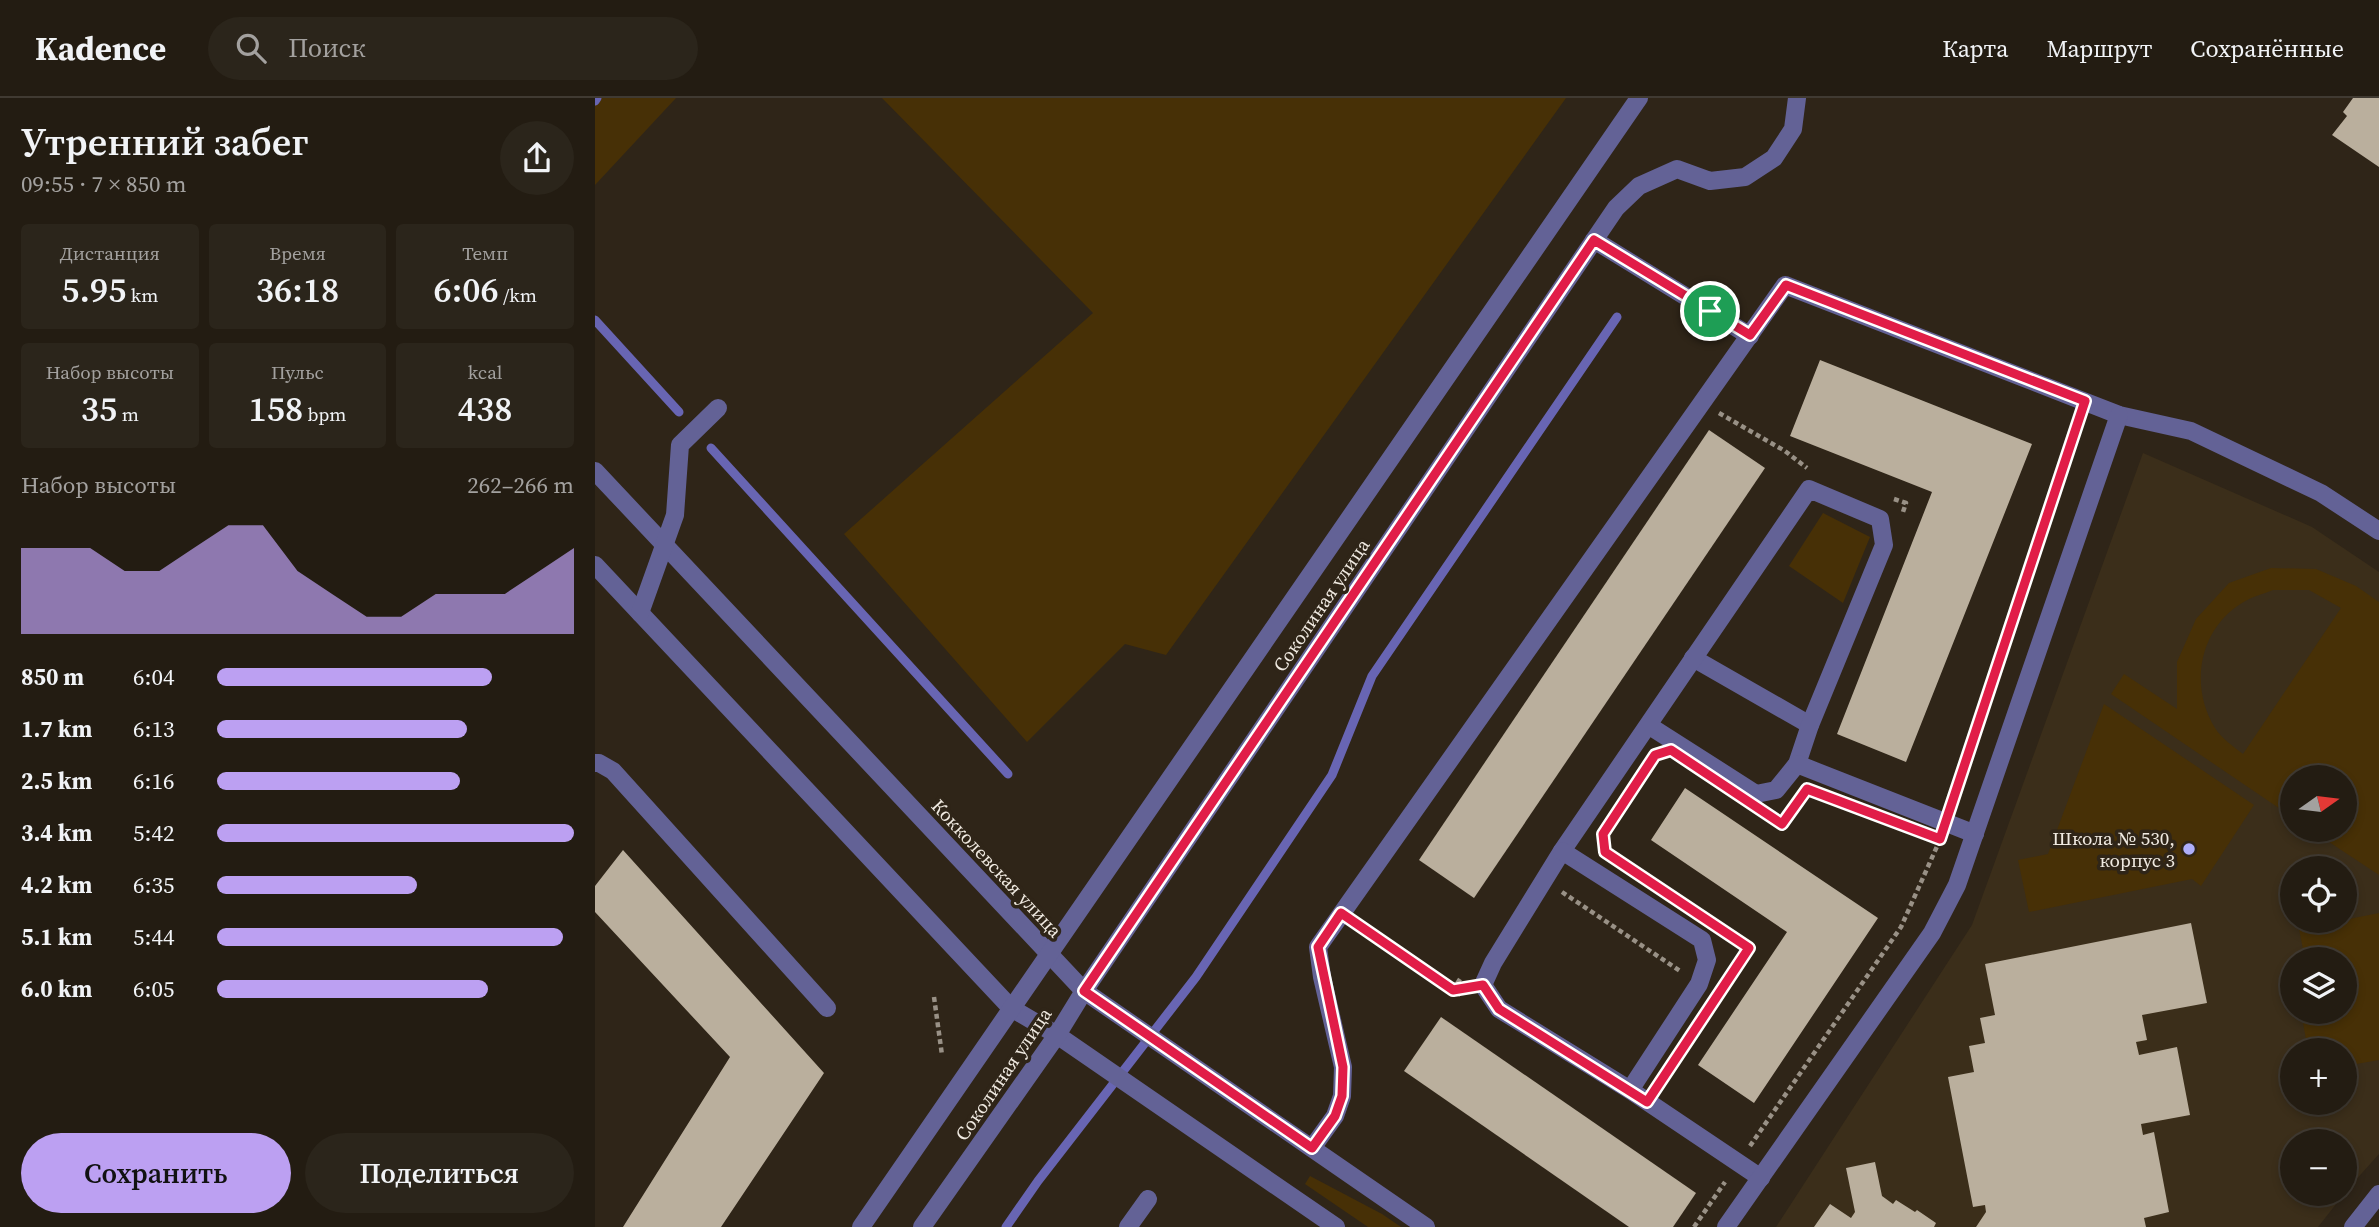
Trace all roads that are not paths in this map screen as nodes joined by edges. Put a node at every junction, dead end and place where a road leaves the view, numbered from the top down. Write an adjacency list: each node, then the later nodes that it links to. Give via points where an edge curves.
1 (1639, 98): 19 (street, Соколиная улица)
2 (1797, 98): 3 (street, Соколиная улица, via 1793,129 1774,159 1745,177 1710,181 1677,170 1639,186 1616,208)
3 (1594, 240): 4 (street); 20 (street, Соколиная улица)
4 (1750, 335): 6 (street, via 1786,285); 25 (street, via 1318,947 1343,1067 1342,1096 1335,1116)
5 (718, 408): 9 (street, via 680,445 675,515)
6 (2119, 415): 8 (street, via 2192,431 2321,493); 17 (street)
7 (595, 471): 9 (street, Кокколевская улица)
8 (2379, 531)
9 (665, 545): 11 (street); 19 (street, Кокколевская улица)
10 (595, 565): 11 (street)
11 (640, 613): 22 (street)
12 (1693, 658): 13 (street); 14 (street); 14 (street, via 1809,489 1880,519 1884,545)
13 (1648, 725): 16 (street, via 1756,794 1776,790); 18 (street)
14 (1810, 725): 16 (street)
15 (595, 763): 21 (street, via 613,771)
16 (1797, 764): 17 (street)
17 (1975, 834): 26 (street, via 1957,885 1932,933)
18 (1562, 851): 24 (street, via 1702,940 1707,960 1699,984); 24 (street, via 1483,985 1499,1009)
19 (1049, 953): 20 (street, Кокколевская улица); 22 (street, Соколиная улица)
20 (1084, 991): 23 (street, Соколиная улица); 25 (street, Кокколевская улица)
21 (827, 1008)
22 (1011, 1008): 23 (street); 30 (street, Соколиная улица)
23 (1057, 1035): 31 (street, Соколиная улица); 33 (street)
24 (1630, 1090): 26 (street)
25 (1312, 1148): 34 (street, Кокколевская улица)
26 (1761, 1178): 35 (street)
27 (2379, 1194): 29 (street)
28 (1148, 1199): 32 (street)
29 (2372, 1214): 36 (street)
30 (862, 1227)
31 (922, 1227)
32 (1128, 1227)
33 (1336, 1227)
34 (1426, 1227)
35 (1726, 1227)
36 (2353, 1227)

